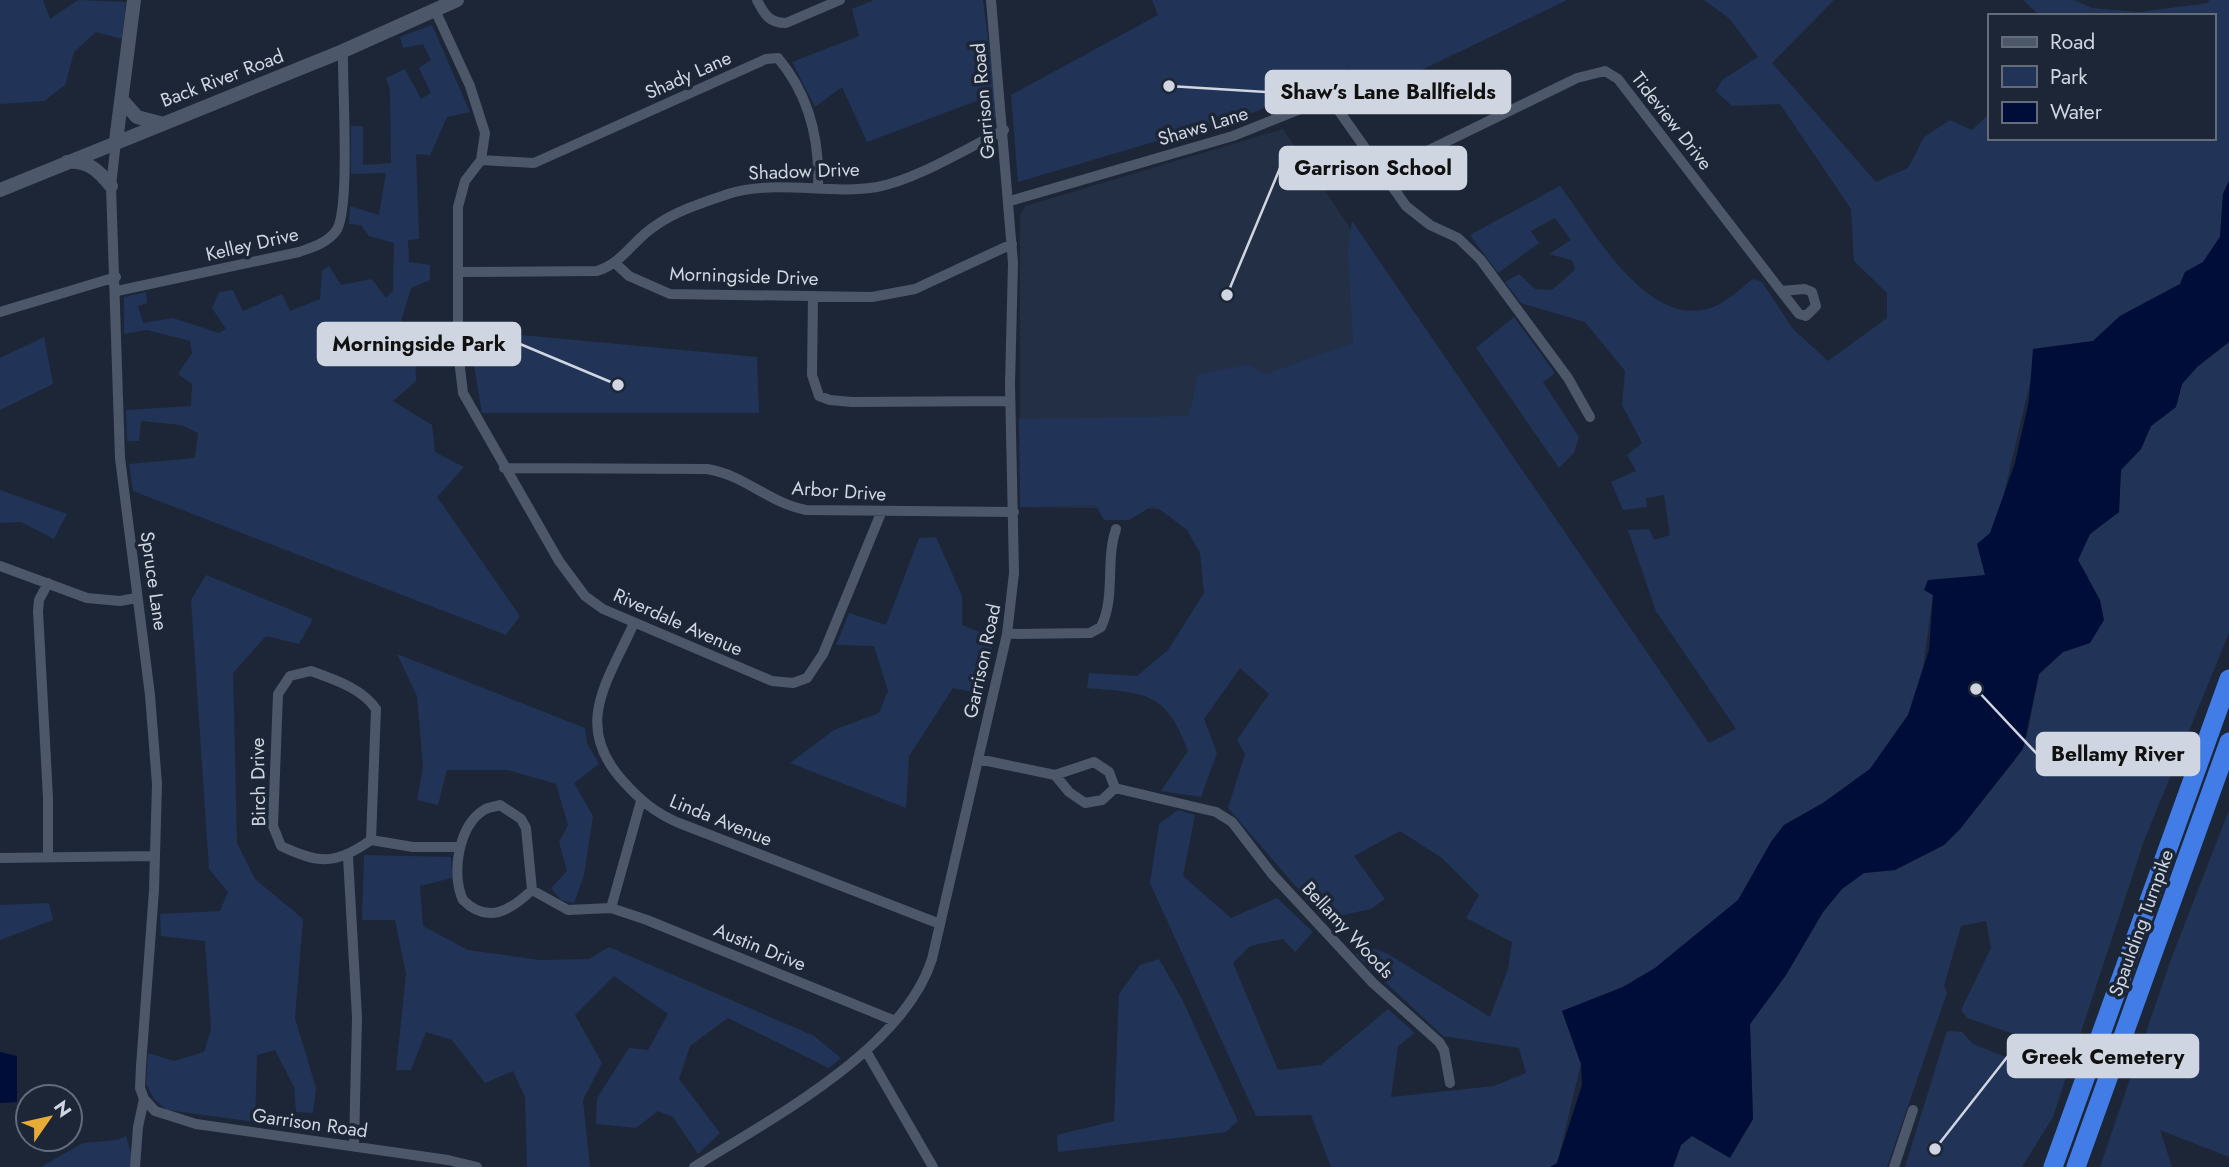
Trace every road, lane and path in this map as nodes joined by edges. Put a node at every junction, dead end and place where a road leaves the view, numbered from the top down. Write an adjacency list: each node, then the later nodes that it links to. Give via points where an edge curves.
1 (134, 0): 8 (street, Spruce Lane)
2 (457, 0): 6 (street, Back River Road)
3 (757, 0): 4 (street, via 765,16 778,23)
4 (840, 0)
5 (991, 0): 10 (street, Garrison Road)
6 (435, 10): 7 (street, Back River Road); 12 (street, via 479,107 485,133)
7 (343, 51): 9 (street, Back River Road); 23 (street, Kelley Drive, via 344,187 336,230 320,245 299,252)
8 (122, 100): 9 (street, via 137,117); 11 (street, Spruce Lane)
9 (160, 123): 11 (street, Back River Road)
10 (1004, 130): 16 (street, Shadow Drive, via 897,181 876,187); 18 (street, Garrison Road)
11 (116, 141): 13 (street, Back River Road); 15 (street, Spruce Lane)
12 (481, 160): 16 (street, Shady Lane, via 534,163 766,59 778,58 792,75 810,115 819,159); 21 (street, via 460,191)
13 (62, 162): 15 (street, via 86,163); 17 (street, Back River Road)
14 (1382, 173): 18 (street, Shaws Lane, via 1340,110 1334,104 1318,102 1233,136); 24 (street, Tideview Drive, via 1577,78 1605,71 1618,79); 28 (street, Shaws Lane, via 1417,217 1458,238 1480,259 1568,378)
15 (111, 186): 22 (street, Spruce Lane)
16 (818, 188): 20 (street, Shadow Drive, via 737,191 716,198 656,225)
17 (0, 190)
18 (1010, 201): 19 (street, Garrison Road)
19 (1012, 244): 25 (street, Morningside Drive, via 894,295); 27 (street, Garrison Road)
20 (615, 263): 21 (street, via 597,271); 25 (street, Morningside Drive, via 629,276 670,294)
21 (460, 272): 29 (street, Riverdale Avenue, via 458,351 463,393)
22 (116, 277): 23 (street, Spruce Lane); 26 (street)
23 (117, 291): 35 (street, Spruce Lane, via 120,458)
24 (1781, 291)
25 (813, 296): 27 (street, via 812,375 819,396 852,402)
26 (0, 312)
27 (1010, 401): 30 (street, Garrison Road)
28 (1590, 416)
29 (504, 468): 31 (street, Arbor Drive, via 707,469 729,472 785,506); 36 (street, Riverdale Avenue, via 585,596)
30 (1014, 512): 31 (street, Arbor Drive); 37 (street, Garrison Road, via 1013,594)
31 (881, 513): 36 (street, Riverdale Avenue, via 823,654 807,678 793,683 772,681)
32 (1116, 529): 37 (street, via 1110,547 1108,607 1101,626 1090,633)
33 (0, 566): 34 (street)
34 (48, 583): 35 (street, via 86,598); 46 (street, via 38,611)
35 (136, 598): 47 (street, Spruce Lane, via 155,751)
36 (634, 623): 43 (street, Linda Avenue, via 600,705 596,737 609,767)
37 (1007, 634): 40 (street, Garrison Road)
38 (2229, 679): 64 (highway, Spaulding Turnpike)
39 (2229, 742): 65 (highway, Spaulding Turnpike)
40 (978, 759): 41 (street); 52 (street, Garrison Road)
41 (1055, 775): 42 (street, via 1094,762 1109,772); 42 (street, via 1085,803 1102,800)
42 (1115, 788): 55 (street, Bellamy Woods, via 1205,809 1232,822 1283,886 1373,983 1439,1042)
43 (641, 801): 51 (street); 52 (street, Linda Avenue, via 658,815)
44 (371, 840): 45 (street, via 413,847); 48 (street); 48 (street, Birch Drive, via 376,709 370,700 311,671 289,676 278,694 275,715 274,826 281,846 300,855 333,860)
45 (459, 847): 50 (street, via 459,891 469,906 488,914 502,913); 50 (street, via 483,810 500,805 512,811 526,828)
46 (48, 856): 47 (street); 49 (street)
47 (154, 856): 56 (street, Spruce Lane, via 140,1088)
48 (348, 857): 58 (street, via 357,1017)
49 (0, 858)
50 (533, 890): 51 (street, via 568,911)
51 (611, 908): 53 (street, Austin Drive)
52 (940, 925): 53 (street, Garrison Road, via 926,980)
53 (895, 1021): 54 (street, Garrison Road)
54 (866, 1051): 61 (street, Garrison Road); 62 (street)
55 (1450, 1083)
56 (144, 1099): 58 (street, Garrison Road, via 155,1111 196,1124); 59 (street, Spruce Lane)
57 (1913, 1110): 63 (street)
58 (354, 1146): 60 (street, Garrison Road)
59 (135, 1167)
60 (477, 1167)
61 (694, 1167)
62 (933, 1167)
63 (1894, 1167)
64 (2053, 1167)
65 (2076, 1167)

